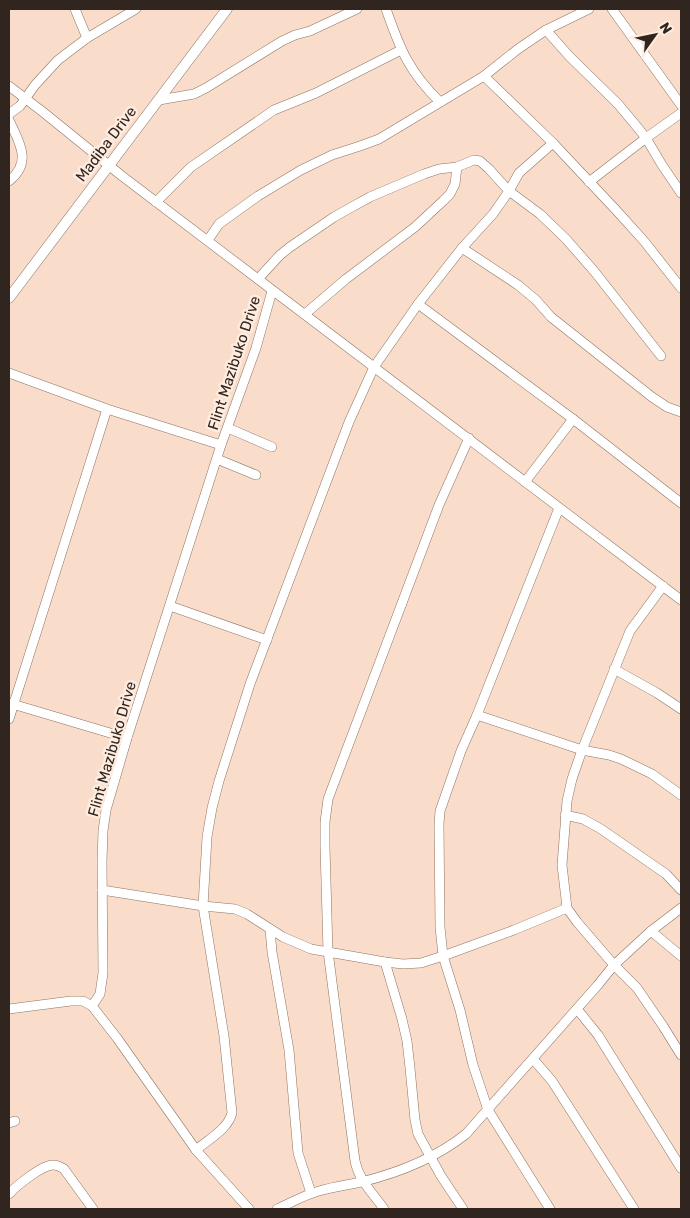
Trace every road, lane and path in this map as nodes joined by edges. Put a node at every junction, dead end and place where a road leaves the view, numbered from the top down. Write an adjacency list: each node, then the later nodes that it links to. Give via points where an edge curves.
1 (75, 9): 9 (street)
2 (136, 9): 9 (street)
3 (227, 9): 14 (street, Madiba Drive)
4 (357, 9): 14 (street, via 282,41 194,94)
5 (386, 9): 10 (street)
6 (589, 9): 8 (street)
7 (612, 9): 16 (street)
8 (546, 30): 11 (street); 20 (street, via 618,104)
9 (87, 38): 13 (street, via 58,60)
10 (401, 50): 15 (street, via 412,69); 28 (street, via 316,94 274,110 191,168)
11 (484, 76): 15 (street); 21 (street)
12 (9, 86): 13 (street)
13 (26, 99): 18 (street); 22 (street)
14 (159, 100): 22 (street, Madiba Drive)
15 (440, 102): 29 (street, via 379,138 301,170 237,211 220,224)
16 (681, 105)
17 (681, 113): 20 (street)
18 (9, 114)
19 (9, 120): 24 (street, via 23,159 21,168)
20 (646, 138): 25 (street); 27 (street)
21 (553, 143): 25 (street); 26 (street, via 519,173)
22 (108, 166): 28 (street); 34 (street, Madiba Drive)
23 (457, 167): 26 (street, via 480,160); 31 (street, via 424,174 370,197 334,217 290,247); 36 (street, via 455,184 443,201)
24 (9, 181)
25 (589, 182): 32 (street, via 644,241)
26 (509, 191): 30 (street); 37 (street, via 566,239)
27 (681, 193)
28 (156, 202): 29 (street)
29 (208, 240): 31 (street)
30 (462, 248): 35 (street); 41 (street, via 524,290 652,397)
31 (258, 279): 33 (street)
32 (681, 288)
33 (272, 291): 36 (street); 43 (street, Flint Mazibuko Drive)
34 (9, 298)
35 (418, 304): 38 (street); 42 (street)
36 (305, 314): 38 (street)
37 (661, 356)
38 (374, 367): 44 (street); 55 (street, via 348,422)
39 (9, 373): 40 (street)
40 (107, 409): 45 (street); 57 (street)
41 (681, 412)
42 (573, 419): 49 (street); 50 (street)
43 (228, 428): 45 (street, Flint Mazibuko Drive); 46 (street)
44 (469, 438): 49 (street); 72 (street, via 439,505 328,799 325,822)
45 (222, 445): 47 (street, Flint Mazibuko Drive)
46 (272, 446)
47 (217, 459): 48 (street); 54 (street, Flint Mazibuko Drive)
48 (256, 475)
49 (525, 482): 51 (street)
50 (681, 503)
51 (559, 508): 52 (street); 59 (street)
52 (663, 586): 53 (street); 56 (street, via 630,631)
53 (679, 596)
54 (170, 606): 55 (street); 61 (street, Flint Mazibuko Drive)
55 (267, 640): 67 (street, via 247,692 212,808)
56 (614, 669): 58 (street); 62 (street)
57 (11, 703): 60 (street); 61 (street)
58 (681, 709)
59 (477, 715): 62 (street); 73 (street, via 440,810)
60 (9, 720)
61 (127, 738): 65 (street, Flint Mazibuko Drive, via 106,810)
62 (582, 750): 63 (street, via 621,759 652,774); 64 (street)
63 (681, 795)
64 (565, 815): 66 (street, via 583,819 601,829 666,874); 68 (street, via 562,866)
65 (102, 890): 67 (street); 77 (street, Flint Mazibuko Drive, via 102,979 100,994)
66 (681, 890)
67 (203, 906): 70 (street, via 235,909); 83 (street, via 224,1036 232,1113 225,1126)
68 (567, 908): 73 (street); 76 (street)
69 (681, 908): 71 (street)
70 (270, 929): 72 (street, via 311,948); 88 (street, via 288,1050 298,1153)
71 (651, 931): 74 (street); 76 (street)
72 (328, 951): 75 (street); 86 (street, via 354,1161)
73 (443, 956): 75 (street, via 421,963); 82 (street)
74 (681, 956)
75 (385, 962): 84 (street, via 407,1041 414,1120)
76 (614, 964): 79 (street); 80 (street, via 638,988)
77 (92, 1006): 78 (street, via 79,1001); 83 (street)
78 (9, 1009)
79 (577, 1009): 81 (street); 85 (street, via 598,1035)
80 (681, 1055)
81 (533, 1059): 82 (street); 96 (street, via 552,1081)
82 (488, 1110): 84 (street, via 454,1144); 95 (street)
83 (196, 1150): 91 (street)
84 (430, 1158): 86 (street); 94 (street)
85 (681, 1168)
86 (363, 1182): 88 (street); 93 (street)
87 (13, 1187): 89 (street); 90 (street, via 48,1166 59,1166)
88 (311, 1193): 92 (street)
89 (9, 1194)
90 (88, 1207)
91 (249, 1209)
92 (277, 1209)
93 (384, 1209)
94 (463, 1209)
95 (550, 1209)
96 (634, 1209)

